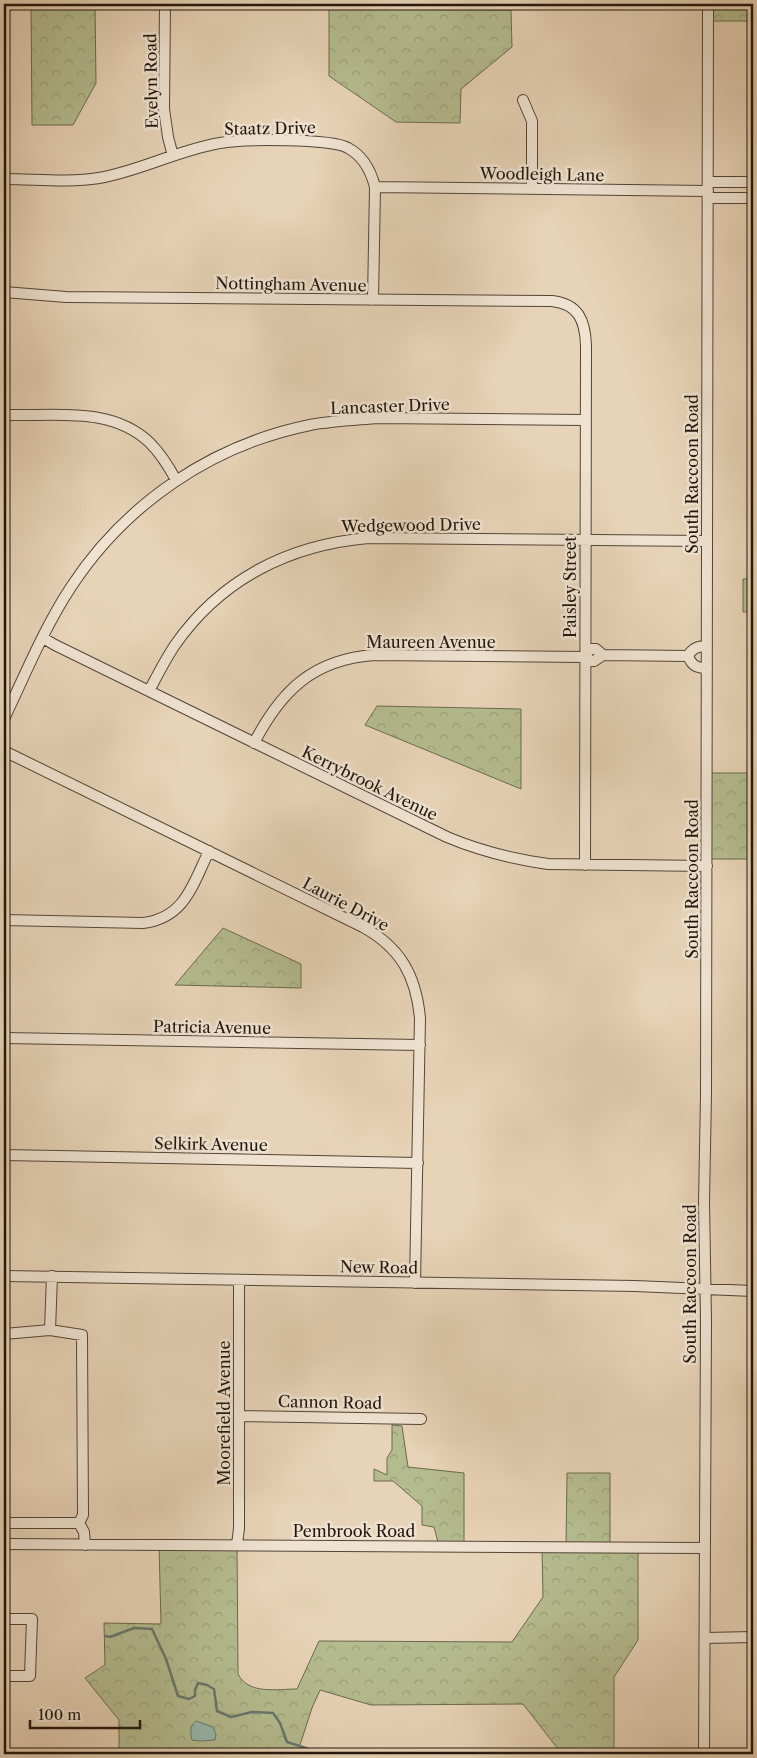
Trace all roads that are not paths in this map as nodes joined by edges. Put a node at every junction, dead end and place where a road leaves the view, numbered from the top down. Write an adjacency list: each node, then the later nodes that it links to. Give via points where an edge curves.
1 (165, 4): 4 (street, Evelyn Road, via 164,109)
2 (708, 4): 9 (street, South Raccoon Road)
3 (523, 100): 8 (street, via 532,121)
4 (174, 156): 5 (street, Staatz Drive, via 98,178); 7 (street, Staatz Drive, via 235,141 334,143 347,147 361,158 372,175)
5 (4, 179)
6 (753, 182): 9 (street)
7 (375, 187): 8 (street, Woodleigh Lane); 12 (street, Staatz Drive)
8 (532, 189): 9 (street, Woodleigh Lane)
9 (708, 190): 10 (street); 18 (street, South Raccoon Road)
10 (753, 198)
11 (4, 292): 12 (street, Nottingham Avenue, via 66,297)
12 (373, 300): 13 (street, Nottingham Avenue, via 552,301)
13 (576, 311): 15 (street, Paisley Street, via 586,332)
14 (4, 417): 16 (street, via 94,417 116,421 150,443)
15 (586, 420): 16 (street, Lancaster Drive, via 378,418 331,422 252,441); 17 (street, Paisley Street)
16 (176, 480): 19 (street, Lancaster Drive, via 127,519 92,558 65,597)
17 (586, 540): 18 (street, Wedgewood Drive); 22 (street, Paisley Street); 24 (street, Wedgewood Drive, via 368,538 328,543 297,552 252,573 211,604 176,644)
18 (707, 542): 20 (street, South Raccoon Road)
19 (43, 638): 24 (street, Kerrybrook Avenue); 25 (street, Lancaster Drive)
20 (707, 646): 21 (street, via 695,648); 23 (street, South Raccoon Road)
21 (688, 656): 22 (street, Maureen Avenue, via 603,655 594,661); 23 (street, via 697,667)
22 (585, 657): 26 (street, Maureen Avenue, via 375,655 346,659 318,670 290,690 266,720); 29 (street, Paisley Street)
23 (707, 668): 30 (street, South Raccoon Road)
24 (149, 691): 26 (street, Kerrybrook Avenue)
25 (4, 719)
26 (254, 743): 29 (street, Kerrybrook Avenue, via 469,846 522,861)
27 (4, 751): 28 (street, Laurie Drive)
28 (209, 852): 31 (street, via 184,902 172,913 153,922); 33 (street, Laurie Drive, via 363,927 384,941 400,958 413,982 418,999)
29 (585, 865): 30 (street, Kerrybrook Avenue)
30 (706, 866): 40 (street, South Raccoon Road)
31 (4, 920)
32 (4, 1038): 33 (street, Patricia Avenue)
33 (420, 1046): 35 (street, Laurie Drive)
34 (4, 1155): 35 (street, Selkirk Avenue)
35 (418, 1163): 39 (street, Laurie Drive)
36 (4, 1276): 37 (street, New Road)
37 (52, 1276): 38 (street, New Road); 42 (street)
38 (238, 1280): 39 (street, New Road); 44 (street, Moorefield Avenue)
39 (416, 1283): 40 (street, New Road)
40 (705, 1289): 41 (street, New Road); 51 (street, South Raccoon Road)
41 (753, 1290)
42 (50, 1330): 43 (street); 47 (street, via 82,1335 83,1515)
43 (4, 1334)
44 (239, 1416): 45 (street, Cannon Road); 50 (street, Moorefield Avenue)
45 (422, 1419)
46 (4, 1523): 47 (street)
47 (79, 1524): 49 (street, via 84,1532)
48 (4, 1544): 49 (street, Pembrook Road)
49 (85, 1545): 50 (street, Pembrook Road)
50 (237, 1545): 51 (street, Pembrook Road)
51 (705, 1548): 54 (street, South Raccoon Road)
52 (4, 1619): 55 (street, via 32,1619 30,1676)
53 (753, 1637): 54 (street)
54 (705, 1638): 56 (street, South Raccoon Road)
55 (4, 1676)
56 (704, 1754)

